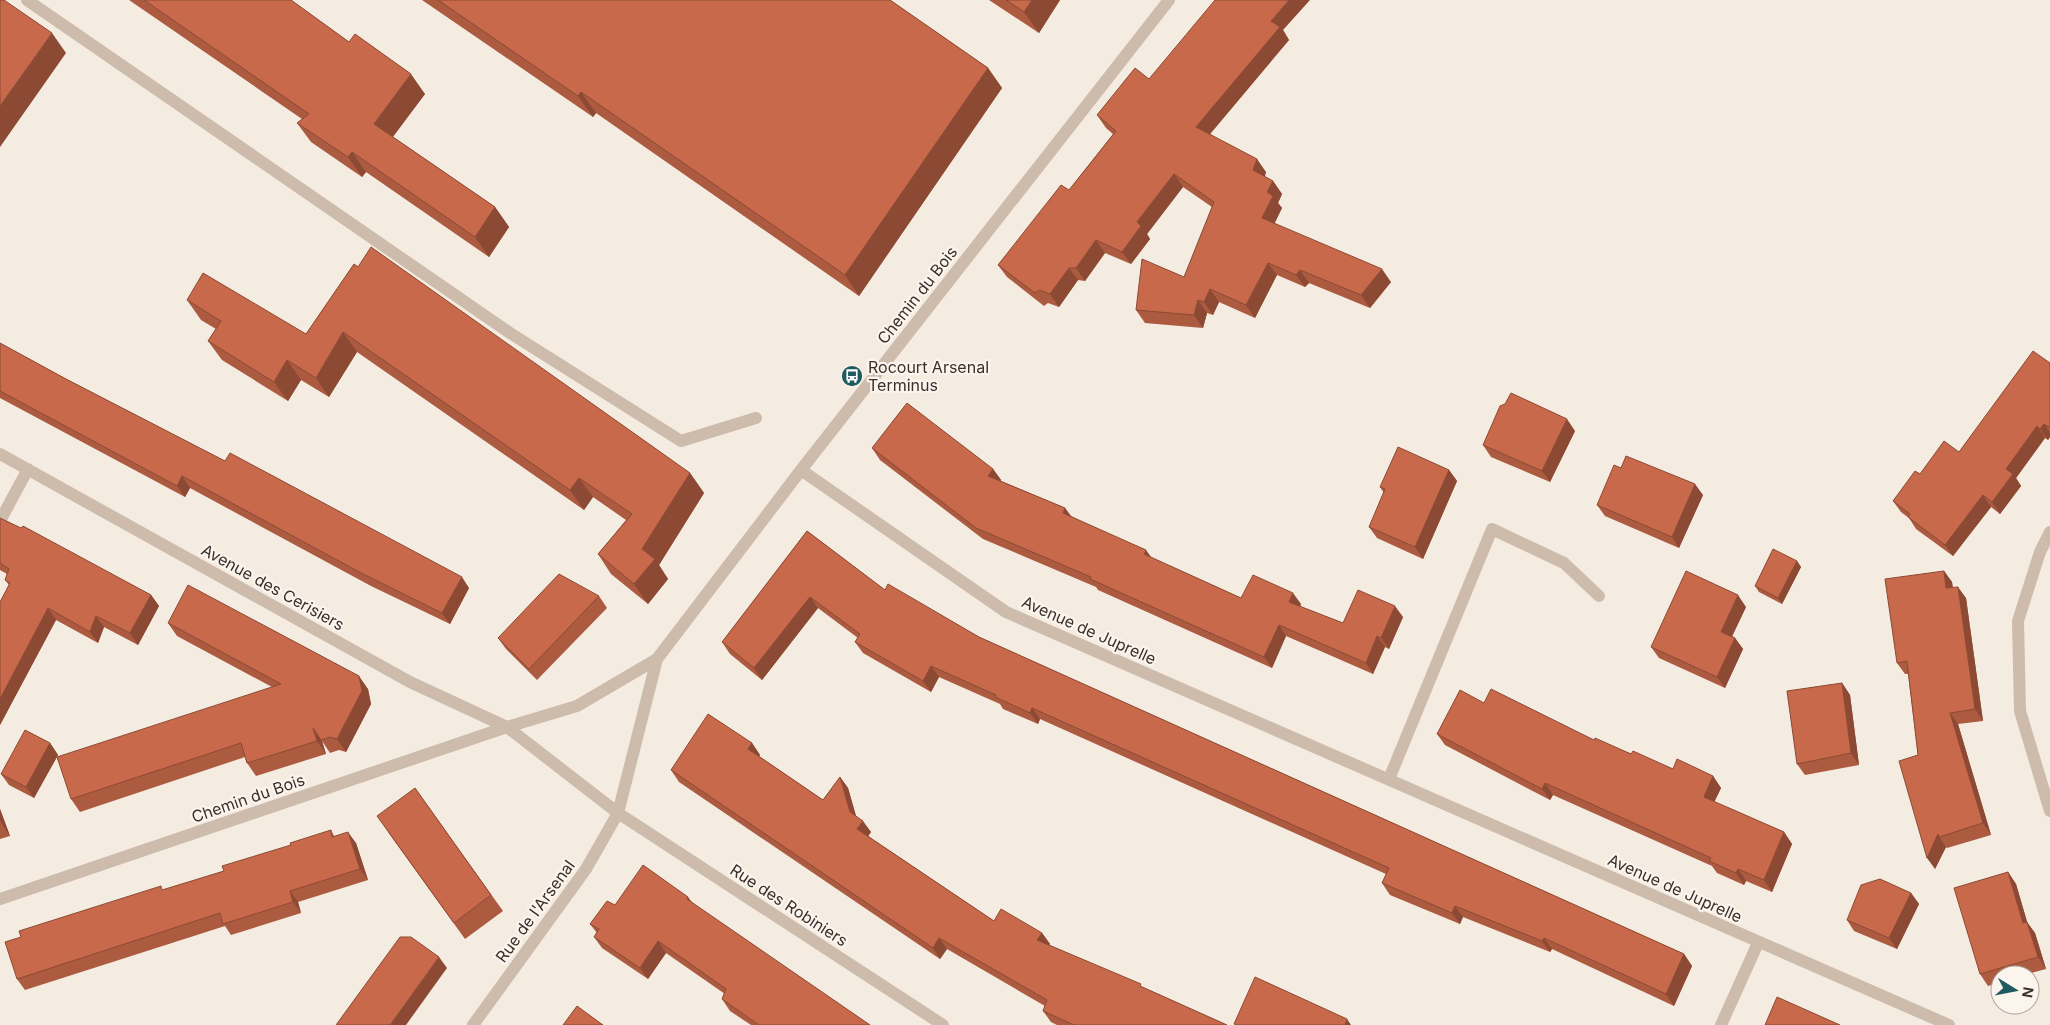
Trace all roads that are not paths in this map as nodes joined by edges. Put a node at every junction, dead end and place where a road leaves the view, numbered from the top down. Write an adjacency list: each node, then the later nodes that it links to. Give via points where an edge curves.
1 (26, 0): 3 (street, via 510,333 681,441)
2 (1169, 0): 6 (street, Chemin du Bois)
3 (756, 418)
4 (0, 454): 5 (street, Avenue des Cerisiers)
5 (28, 469): 7 (street); 11 (street, Avenue des Cerisiers, via 410,682)
6 (800, 470): 10 (street, Chemin du Bois); 12 (street, Avenue de Juprelle, via 1006,612)
7 (0, 521)
8 (2050, 532): 13 (street, via 2040,552 2018,621 2020,711)
9 (1599, 596): 12 (street, via 1564,563 1492,529)
10 (657, 659): 11 (street, Chemin du Bois, via 577,706); 14 (street, Chemin du Bois)
11 (507, 727): 14 (street); 15 (street, Chemin du Bois)
12 (1389, 779): 16 (street, Avenue de Juprelle)
13 (2050, 811)
14 (618, 813): 17 (street, Rue de l'Arsenal, via 586,869); 18 (street, Rue des Robiniers)
15 (0, 899)
16 (1758, 943): 19 (street); 20 (street, Avenue de Juprelle)
17 (473, 1025)
18 (943, 1025)
19 (1721, 1025)
20 (1949, 1025)

